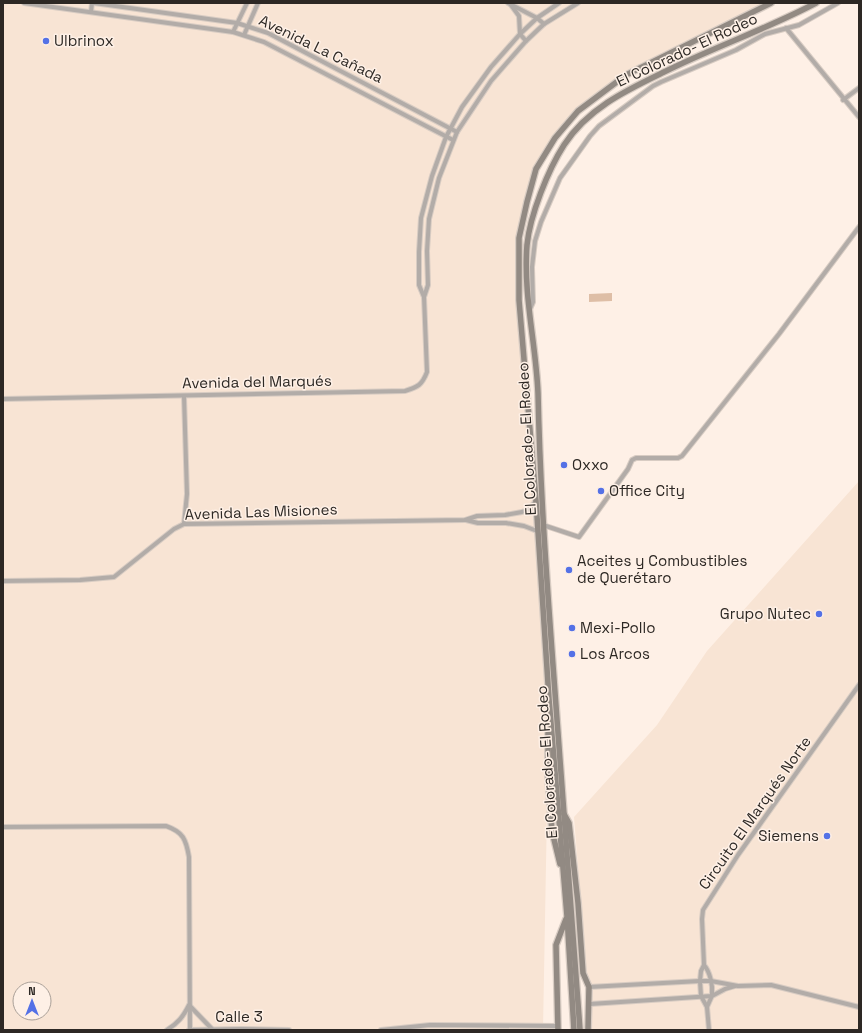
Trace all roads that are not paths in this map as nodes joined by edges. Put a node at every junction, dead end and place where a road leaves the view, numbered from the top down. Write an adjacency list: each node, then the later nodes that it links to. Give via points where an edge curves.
1 (24, 3): 12 (street)
2 (94, 3): 11 (street, Avenida La Cañada); 12 (street)
3 (247, 3): 18 (street)
4 (258, 3): 20 (street)
5 (559, 3): 15 (street, Avenida del Marqués)
6 (578, 3): 19 (street)
7 (771, 3): 48 (main road, El Colorado- El Rodeo, via 626,75 578,111 555,138 536,169 519,238 518,262)
8 (816, 3): 17 (main road, El Colorado- El Rodeo)
9 (838, 3): 22 (street, via 799,25)
10 (509, 4): 15 (street); 24 (street, via 519,16)
11 (123, 5): 13 (street, Avenida La Cañada)
12 (91, 12): 16 (street)
13 (163, 13): 14 (street, Avenida La Cañada); 16 (street)
14 (194, 17): 18 (street, Avenida La Cañada); 21 (street)
15 (537, 18): 19 (street); 24 (street, Avenida del Marqués)
16 (161, 22): 21 (street)
17 (778, 22): 25 (street); 45 (main road, El Colorado- El Rodeo, via 694,57 615,96 587,118 565,143 549,173 527,242 526,275)
18 (237, 23): 20 (street, Avenida La Cañada); 23 (street)
19 (544, 24): 27 (street)
20 (247, 26): 26 (street); 28 (street, Avenida La Cañada)
21 (192, 27): 23 (street)
22 (786, 28): 25 (street); 35 (street)
23 (233, 32): 26 (street)
24 (520, 34): 27 (street); 30 (street, Avenida del Marqués)
25 (765, 34): 45 (street, via 736,50 653,86 599,126 590,136 560,178 541,222 532,259 533,302)
26 (244, 35): 29 (street)
27 (526, 41): 31 (street)
28 (287, 42): 29 (street); 37 (street, Avenida La Cañada)
29 (283, 52): 39 (street)
30 (502, 54): 31 (street); 32 (street, Avenida del Marqués)
31 (508, 60): 33 (street)
32 (484, 76): 33 (street); 37 (street, Avenida del Marqués)
33 (491, 81): 38 (street)
34 (859, 88): 35 (street)
35 (843, 100): 36 (street)
36 (859, 117)
37 (450, 128): 38 (street, Avenida La Cañada); 39 (street, Avenida del Marqués)
38 (457, 132): 40 (street)
39 (446, 137): 40 (street); 41 (street, Avenida del Marqués)
40 (453, 140): 42 (street)
41 (428, 192): 42 (street); 44 (street, Avenida del Marqués, via 421,218 419,252 419,285)
42 (435, 194): 44 (street, Avenida del Marqués, via 429,219 428,285)
43 (859, 228): 51 (street, via 682,456 632,460 579,537)
44 (424, 297): 46 (street, Avenida del Marqués, via 427,372 424,381 416,388 405,391)
45 (530, 310): 51 (main road, El Colorado- El Rodeo, via 537,376)
46 (184, 396): 47 (street, Avenida del Marqués); 50 (street, via 187,494)
47 (3, 399)
48 (536, 501): 49 (street, Avenida Las Misiones, via 522,512 477,516); 52 (main road, El Colorado- El Rodeo)
49 (465, 520): 50 (street, Avenida Las Misiones); 52 (street, Avenida Las Misiones, via 478,523 506,523)
50 (184, 524): 53 (street, Avenida Las Misiones, via 174,529 114,577)
51 (543, 525): 55 (main road, El Colorado- El Rodeo)
52 (537, 531): 57 (main road, El Colorado- El Rodeo, via 549,699 548,776 552,828 564,882)
53 (3, 582)
54 (859, 685): 58 (street, Circuito El Marqués Norte, via 705,904 702,914)
55 (563, 812): 62 (main road, via 569,822 583,973); 81 (main road, El Colorado- El Rodeo)
56 (3, 827): 66 (street, via 166,826 177,830 187,844 189,857)
57 (567, 916): 70 (main road, via 556,946); 80 (main road)
58 (704, 965): 59 (street, Circuito El Marqués Norte); 60 (street, Circuito El Marqués Norte)
59 (700, 981): 60 (street); 62 (street); 63 (street, Circuito El Marqués Norte)
60 (711, 981): 61 (street); 64 (street, Circuito El Marqués Norte)
61 (738, 986): 64 (street); 68 (street, via 771,985)
62 (589, 987): 65 (main road)
63 (700, 996): 64 (street); 65 (street); 67 (street, Circuito El Marqués Norte)
64 (712, 996): 67 (street, Circuito El Marqués Norte)
65 (590, 1004): 82 (main road)
66 (189, 1006): 71 (street); 74 (street, via 177,1024); 75 (street)
67 (707, 1007): 83 (street, Circuito El Marqués Norte)
68 (859, 1007)
69 (460, 1028): 70 (street); 79 (street, via 409,1026)
70 (558, 1028)
71 (212, 1029): 72 (street, Calle 3); 75 (street, Calle 3)
72 (243, 1029): 73 (street, Calle 3)
73 (262, 1029): 76 (street, Calle 3)
74 (168, 1030)
75 (189, 1030)
76 (271, 1030): 77 (street, Calle 3)
77 (289, 1030)
78 (381, 1030): 79 (street)
79 (398, 1030)
80 (574, 1030)
81 (580, 1030)
82 (588, 1030)
83 (709, 1030)

